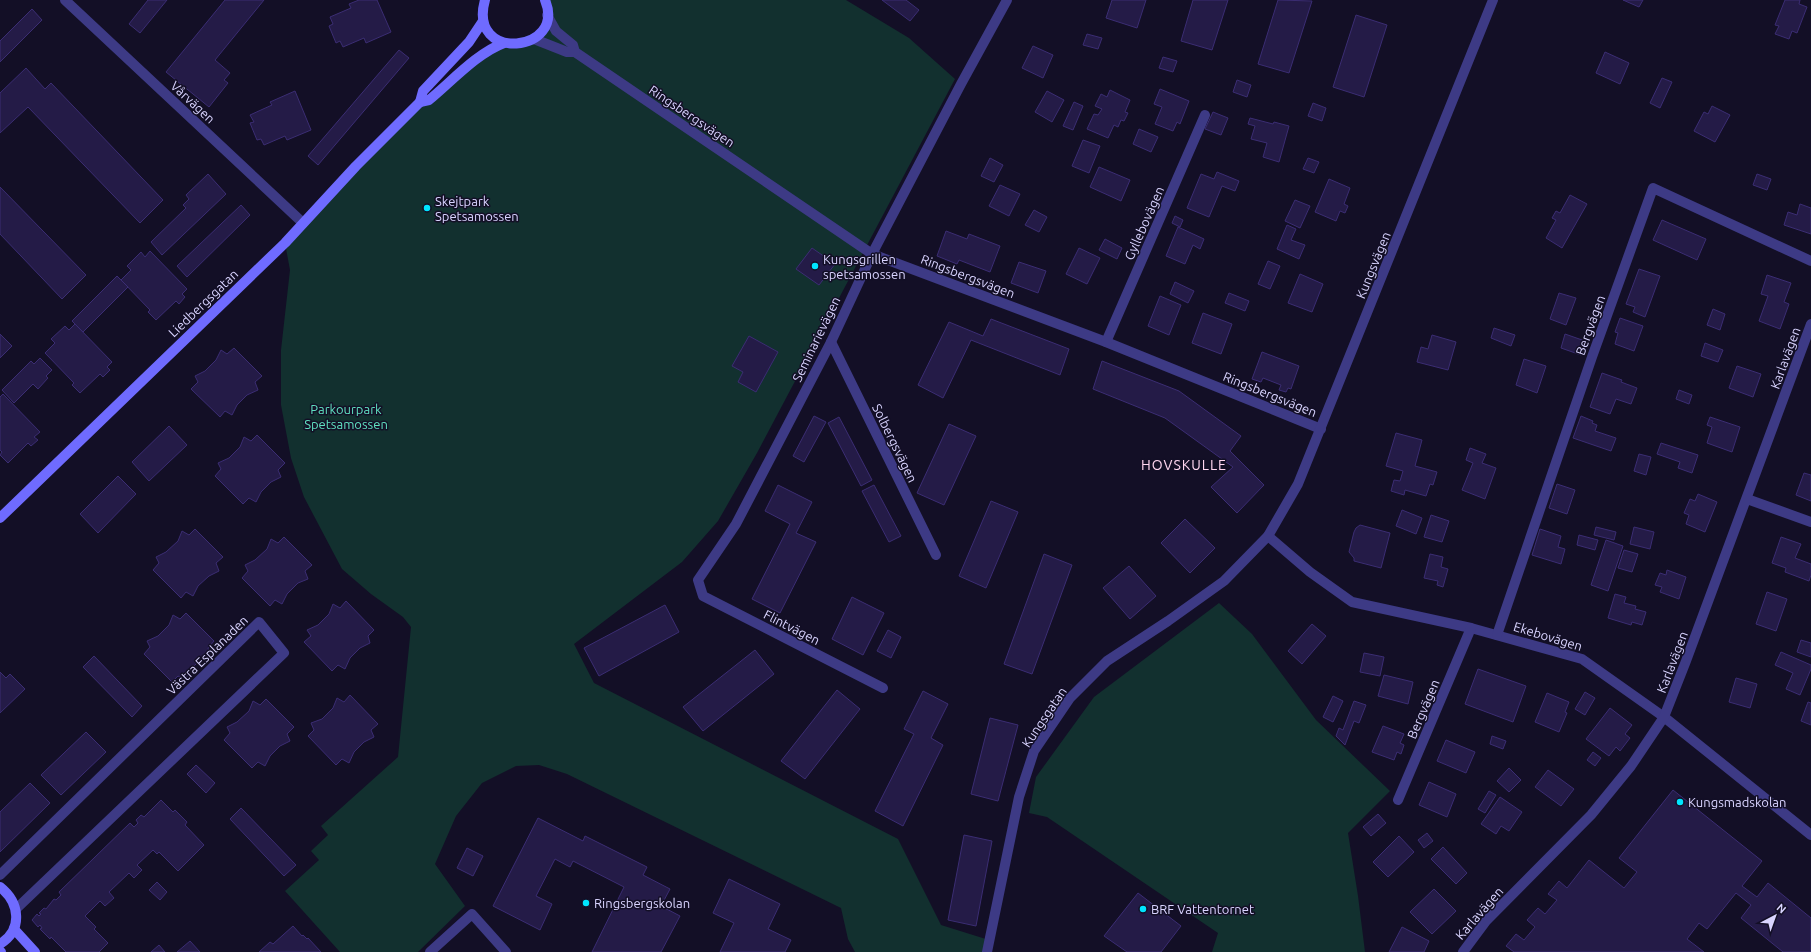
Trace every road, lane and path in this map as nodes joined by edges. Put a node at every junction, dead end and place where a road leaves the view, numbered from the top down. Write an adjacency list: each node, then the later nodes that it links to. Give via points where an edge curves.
1 (65, 0): 13 (street, Vårvägen)
2 (485, 0): 7 (street, via 482,9)
3 (545, 0): 6 (street)
4 (1007, 0): 14 (street, Seminarievägen)
5 (1493, 0): 19 (street, Kungsvägen)
6 (547, 15): 8 (street, via 543,29); 10 (street, Ringsbergsvägen, via 556,31 572,45)
7 (483, 21): 9 (street, via 492,35); 11 (street, Liedbergsgatan, via 469,42 423,91)
8 (534, 39): 9 (street, via 523,44); 10 (street, Ringsbergsvägen, via 567,52)
9 (504, 43): 11 (street, Liedbergsgatan, via 482,55 429,100)
10 (575, 52): 14 (street, Ringsbergsvägen)
11 (420, 102): 13 (street, Liedbergsgatan, via 388,132)
12 (1205, 115): 18 (street, Gyllebovägen)
13 (303, 223): 21 (street, Liedbergsgatan)
14 (872, 254): 17 (street, Seminarievägen); 18 (street, Ringsbergsvägen)
15 (1811, 261): 27 (street, Bergvägen, via 1652,188)
16 (1811, 324): 20 (street, Karlavägen)
17 (830, 342): 24 (street, Solbergsvägen); 25 (street, Seminarievägen, via 736,524)
18 (1106, 342): 19 (street, Ringsbergsvägen)
19 (1321, 429): 23 (street, Kungsvägen, via 1298,484)
20 (1748, 499): 22 (street); 29 (street, Karlavägen)
21 (0, 518)
22 (1811, 522)
23 (1268, 536): 26 (street, Ekebovägen, via 1310,572 1352,602); 40 (street, Kungsgatan, via 1224,581 1168,622 1107,661 1070,698 1034,751 1019,797)
24 (936, 555)
25 (698, 580): 28 (street, Flintvägen, via 703,596)
26 (1471, 628): 27 (street, Ekebovägen); 30 (street, Bergvägen)
27 (1497, 635): 29 (street, Ekebovägen, via 1582,659)
28 (883, 688)
29 (1664, 717): 31 (street, Ekebovägen); 41 (street, Karlavägen, via 1631,766 1591,815 1486,921)
30 (1398, 800)
31 (1811, 835)
32 (0, 875): 34 (street, Västra Esplanaden, via 259,622 284,653)
33 (0, 887): 34 (street, via 13,900)
34 (16, 909): 35 (street)
35 (14, 928): 36 (street); 37 (street)
36 (0, 944)
37 (35, 952)
38 (430, 952): 39 (street, via 472,914)
39 (506, 952)
40 (987, 952)
41 (1463, 952)

